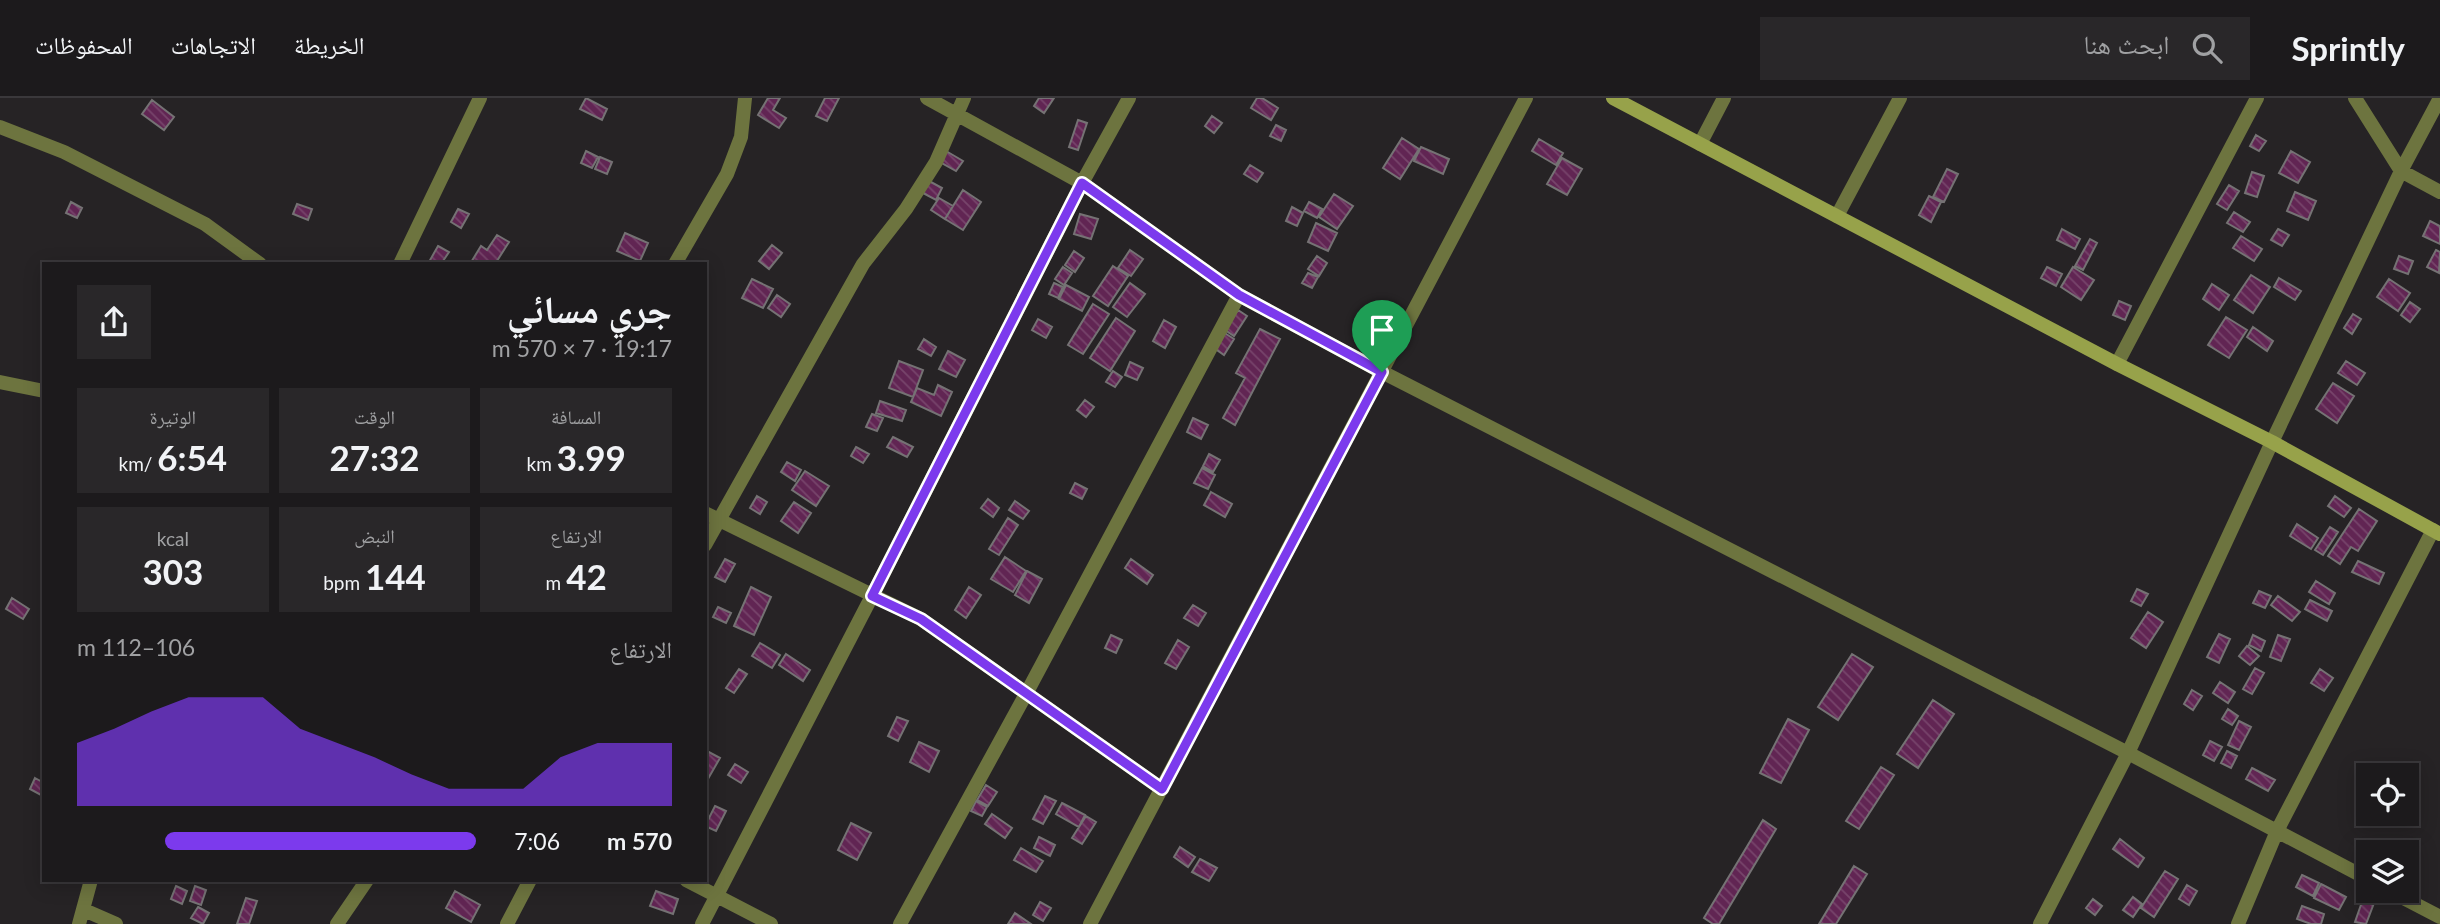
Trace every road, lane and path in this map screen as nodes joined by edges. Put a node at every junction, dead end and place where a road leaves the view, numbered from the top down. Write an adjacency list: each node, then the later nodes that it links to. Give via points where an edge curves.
1 (480, 98): 21 (street)
2 (745, 98): 22 (street, via 741,137 726,174)
3 (927, 98): 13 (street)
4 (964, 98): 13 (street)
5 (1129, 98): 17 (street)
6 (1526, 98): 25 (street)
7 (1613, 98): 15 (street)
8 (1724, 98): 15 (street)
9 (1900, 98): 19 (street)
10 (2257, 98): 24 (street)
11 (2355, 98): 16 (street)
12 (2440, 98): 16 (street)
13 (956, 114): 17 (street); 29 (street, via 936,162 863,264)
14 (0, 127): 20 (street, via 64,152 205,225)
15 (1700, 144): 19 (street)
16 (2401, 171): 18 (street); 28 (street)
17 (1082, 183): 23 (street); 32 (street)
18 (2440, 192)
19 (1837, 216): 24 (street)
20 (257, 262)
21 (401, 262)
22 (676, 262)
23 (1239, 295): 25 (street); 33 (street)
24 (2117, 364): 28 (street)
25 (1382, 372): 34 (street); 35 (street)
26 (0, 382): 27 (street)
27 (42, 391)
28 (2272, 442): 30 (street); 34 (street)
29 (712, 517): 31 (street); 32 (street)
30 (2437, 532): 36 (street)
31 (707, 537)
32 (872, 596): 33 (street, via 921,619); 42 (street)
33 (1027, 694): 35 (street); 51 (street)
34 (2128, 753): 36 (street); 53 (street)
35 (1162, 789): 52 (street)
36 (2277, 831): 37 (street); 54 (street)
37 (2356, 873)
38 (91, 882): 44 (street)
39 (366, 882): 47 (street)
40 (529, 882): 48 (street)
41 (690, 882): 42 (street)
42 (716, 897): 49 (street); 50 (street)
43 (2413, 903): 45 (street)
44 (82, 917): 46 (street)
45 (2440, 917)
46 (116, 924)
47 (337, 924)
48 (507, 924)
49 (702, 924)
50 (771, 924)
51 (900, 924)
52 (1090, 924)
53 (2040, 924)
54 (2238, 924)

